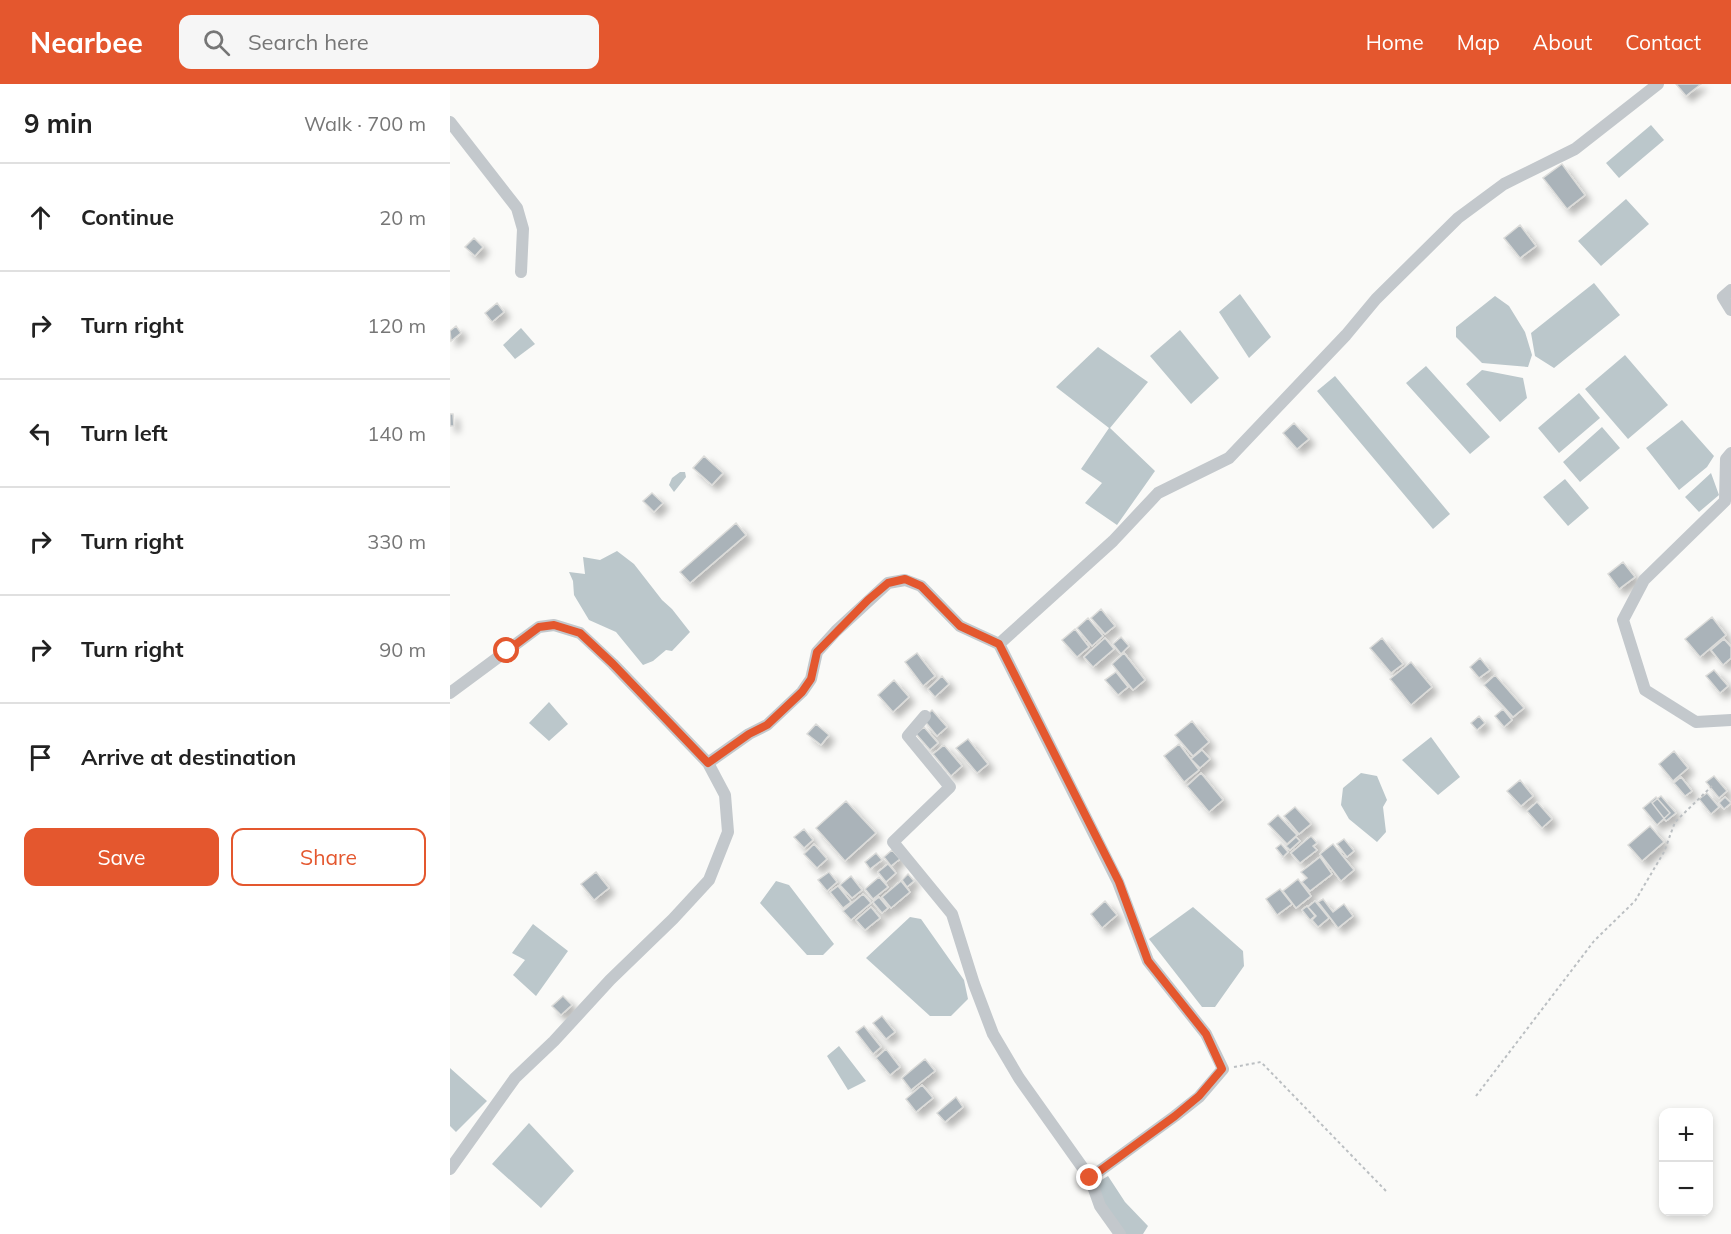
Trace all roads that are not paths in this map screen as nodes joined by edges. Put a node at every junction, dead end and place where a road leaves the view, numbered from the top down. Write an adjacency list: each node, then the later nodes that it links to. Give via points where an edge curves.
1 (1658, 84): 7 (street, via 1575,149 1504,184 1458,218 1376,299 1229,458 1158,493 1113,541)
2 (450, 122): 3 (street, via 517,208 523,229)
3 (521, 272)
4 (1731, 290): 5 (street, via 1723,297)
5 (1731, 310)
6 (1731, 453): 10 (street, via 1726,459 1725,501 1644,580 1623,620 1645,690 1696,722)
7 (999, 644): 11 (street, via 960,626 921,586 905,579 888,583 817,652 811,679 802,692 767,725); 13 (street, via 1119,882 1148,961 1206,1034 1222,1069 1183,1110)
8 (450, 693): 11 (street, via 539,627 554,625 580,633)
9 (925, 716): 13 (street, via 908,736 950,787 893,842 952,914 993,1034 1019,1078)
10 (1731, 720)
11 (708, 763): 12 (street, via 726,795 728,832 709,880 516,1078)
12 (450, 1169)
13 (1090, 1178): 14 (street, via 1100,1206)
14 (1120, 1234)

